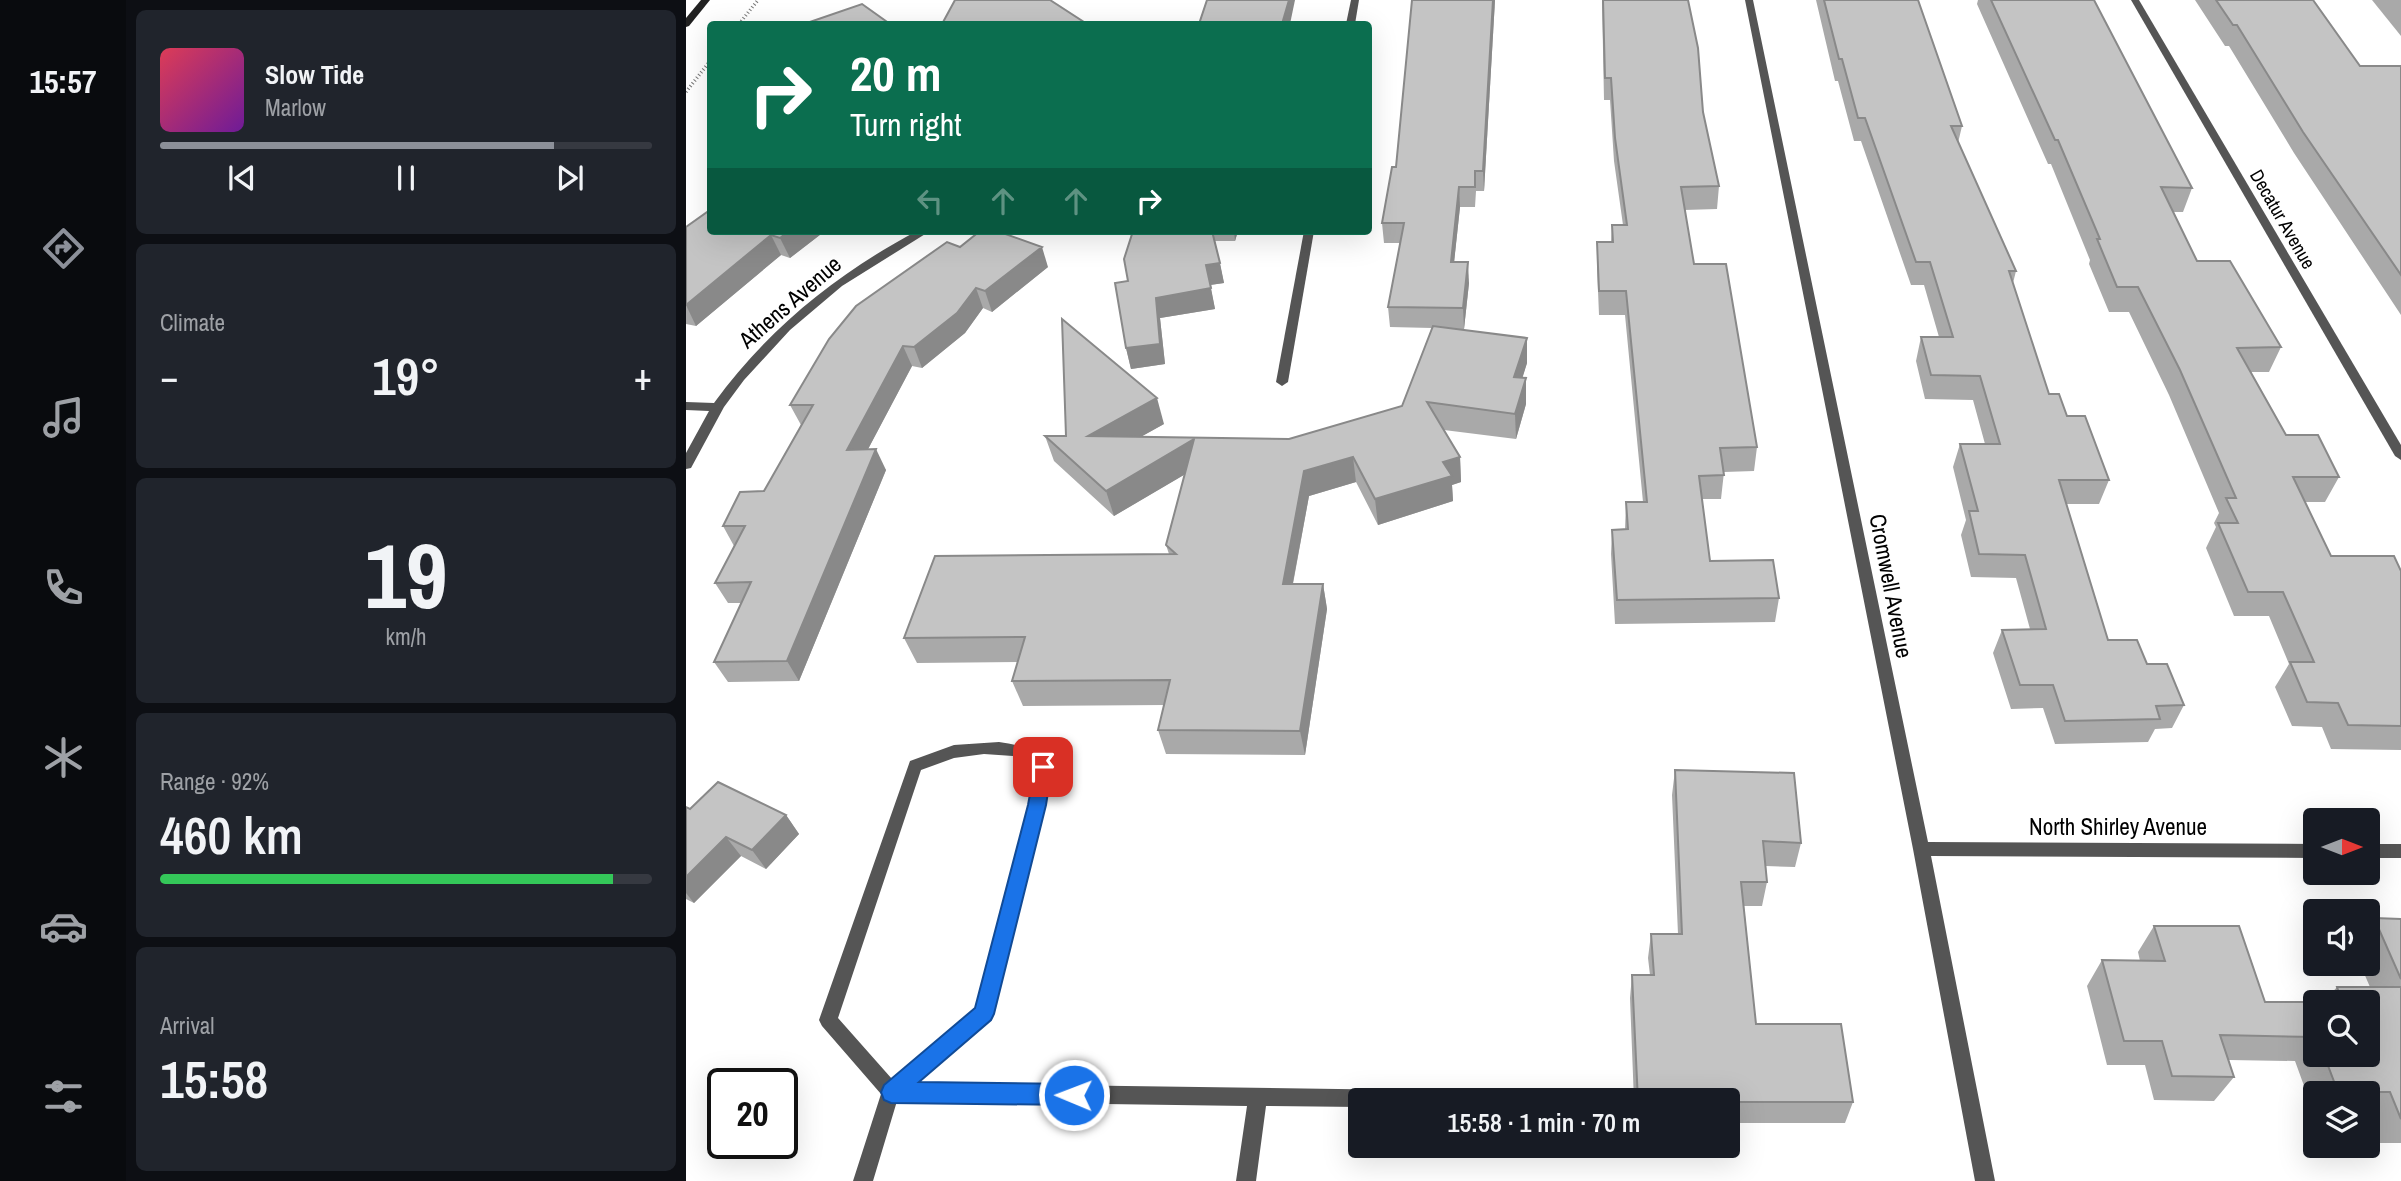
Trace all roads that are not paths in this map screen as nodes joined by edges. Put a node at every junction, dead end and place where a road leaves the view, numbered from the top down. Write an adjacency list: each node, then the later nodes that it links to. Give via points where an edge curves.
1 (706, 0): 6 (street)
2 (1355, 0): 5 (street)
3 (1749, 0): 14 (street, Cromwell Avenue)
4 (2135, 0): 12 (street, Decatur Avenue)
5 (1351, 21)
6 (686, 24)
7 (918, 235): 11 (street, Athens Avenue, via 859,269 816,301 774,338)
8 (1308, 235): 9 (street)
9 (1282, 382)
10 (686, 407): 11 (street)
11 (718, 407): 13 (street, Athens Avenue)
12 (2401, 456)
13 (686, 466)
14 (1921, 849): 15 (street, North Shirley Avenue); 23 (street, Cromwell Avenue)
15 (2303, 851)
16 (2380, 851): 17 (street)
17 (2401, 851)
18 (891, 1092): 18 (street, via 984,1014 1037,805 1043,767 1026,754 970,749 930,757 915,766 828,1020); 19 (street); 21 (street)
19 (1258, 1097): 20 (street); 22 (street)
20 (1348, 1098)
21 (863, 1181)
22 (1245, 1181)
23 (1985, 1181)

